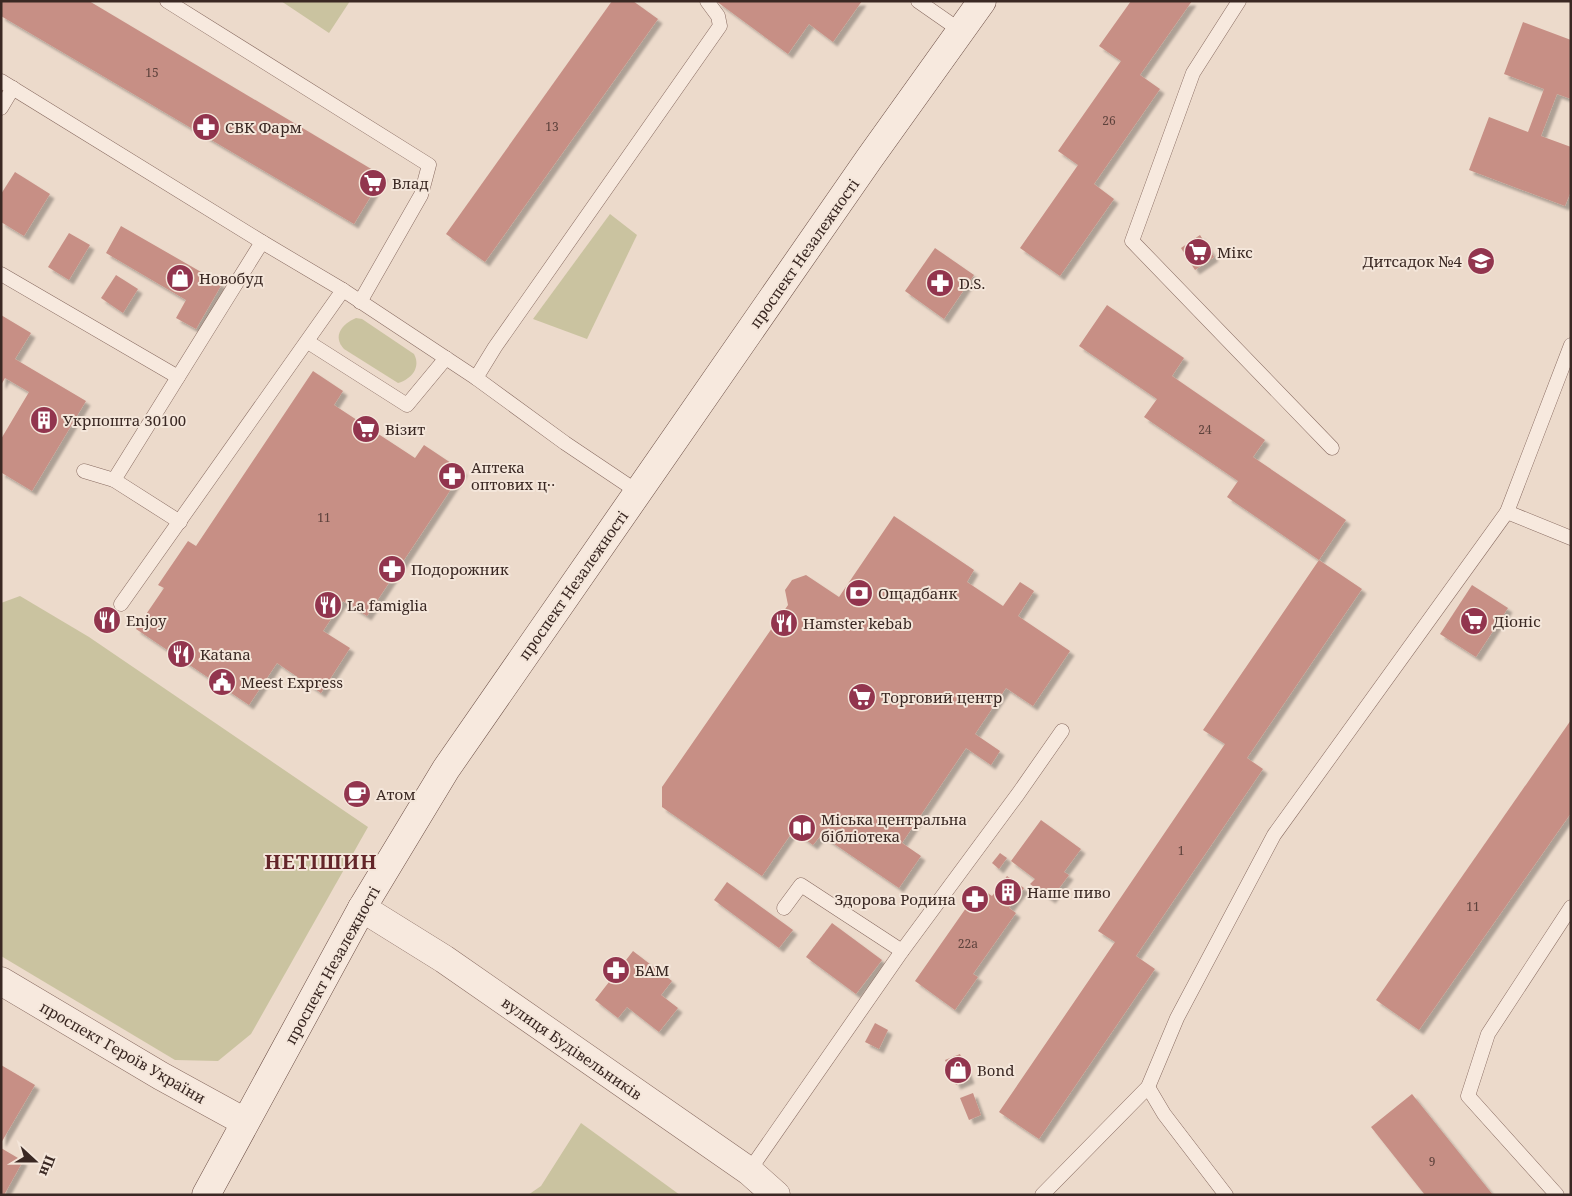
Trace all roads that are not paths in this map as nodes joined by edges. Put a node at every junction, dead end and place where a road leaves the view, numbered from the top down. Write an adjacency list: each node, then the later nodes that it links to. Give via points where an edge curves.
1 (167, 1): 12 (lane, via 429,165 421,195)
2 (707, 1): 17 (lane, via 718,16 720,26 495,346)
3 (918, 1): 6 (lane)
4 (982, 1): 6 (main road, проспект Незалежності)
5 (1240, 1): 18 (lane, via 1193,73 1132,241)
6 (961, 31): 21 (main road, проспект Незалежності)
7 (7, 85): 8 (lane); 9 (lane)
8 (1, 108)
9 (262, 242): 11 (lane); 16 (lane)
10 (1, 274): 16 (lane)
11 (343, 290): 12 (lane); 13 (lane)
12 (360, 302): 15 (lane)
13 (308, 342): 15 (lane, via 407,405); 23 (lane)
14 (1571, 344): 22 (lane)
15 (446, 358): 17 (lane)
16 (178, 377): 20 (lane)
17 (476, 378): 21 (lane)
18 (1332, 448)
19 (84, 471): 20 (lane)
20 (114, 480): 23 (lane)
21 (638, 492): 28 (main road, проспект Незалежності, via 446,769)
22 (1507, 512): 24 (lane); 32 (lane, via 1274,835 1177,1018)
23 (180, 522): 25 (lane)
24 (1571, 538)
25 (121, 604)
26 (1062, 731): 30 (lane)
27 (1571, 907): 39 (lane, via 1488,1034 1468,1096)
28 (362, 908): 33 (main road, проспект Незалежності); 34 (main road, вулиця Будівельників, via 444,959)
29 (784, 908): 30 (lane, via 801,885)
30 (902, 951): 34 (lane)
31 (1, 980): 33 (main road, проспект Героїв України, via 161,1076)
32 (1148, 1087): 37 (lane); 38 (lane, via 1164,1114)
33 (246, 1122): 35 (main road, проспект Незалежності)
34 (749, 1171): 36 (main road, вулиця Будівельників)
35 (206, 1195)
36 (776, 1195)
37 (1042, 1195)
38 (1226, 1195)
39 (1556, 1195)

